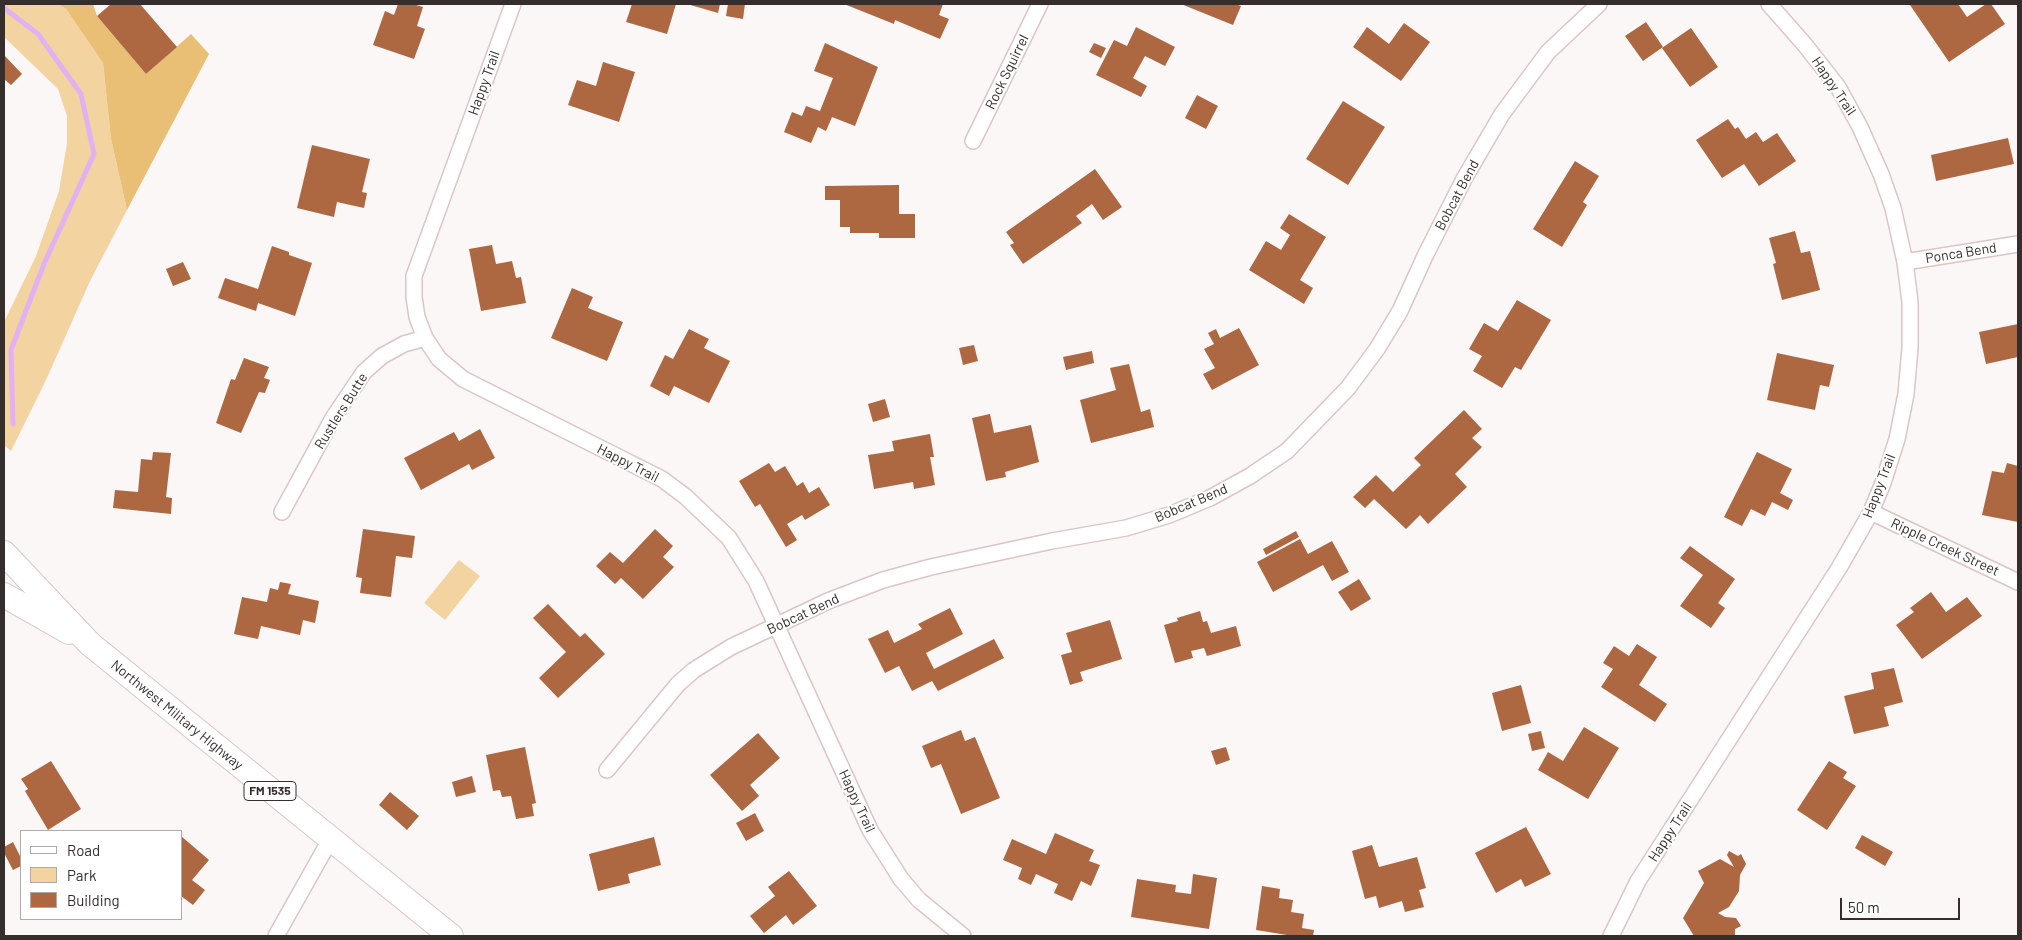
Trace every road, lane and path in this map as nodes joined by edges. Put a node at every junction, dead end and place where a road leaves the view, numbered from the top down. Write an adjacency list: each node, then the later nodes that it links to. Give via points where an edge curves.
1 (513, 4): 8 (street, Happy Trail, via 414,276 417,318)
2 (1040, 4): 5 (street, Rock Squirrel)
3 (1599, 4): 14 (street, Bobcat Bend, via 1548,52 1502,114 1464,179 1400,311 1377,349 1348,388 1287,450 1250,476 1169,515 1126,528 1015,549 883,580 828,601)
4 (1769, 4): 7 (street, Happy Trail, via 1838,87 1860,127 1893,208)
5 (973, 141)
6 (2018, 244): 7 (street, Ponca Bend)
7 (1905, 262): 10 (street, Happy Trail, via 1910,321 1906,394 1897,440)
8 (425, 338): 9 (street, Rustlers Butte, via 404,344 382,356 364,372 333,418); 14 (street, Happy Trail, via 439,359 463,379 662,479 686,497 729,538 756,581)
9 (282, 512)
10 (1871, 512): 12 (street, Ripple Creek Street); 21 (street, Happy Trail, via 1839,568 1638,881)
11 (4, 553): 15 (main road, Northwest Military Highway / FM 1535)
12 (2018, 582)
13 (4, 595): 15 (main road, Northwest Military Highway / FM 1535)
14 (777, 627): 16 (street, Bobcat Bend, via 731,648 694,670 678,684); 20 (street, Happy Trail, via 870,830 901,880 938,917)
15 (90, 644): 17 (main road, Northwest Military Highway / FM 1535)
16 (607, 770)
17 (330, 840): 18 (street); 19 (main road, Northwest Military Highway / FM 1535)
18 (276, 936)
19 (451, 936)
20 (963, 936)
21 (1611, 936)

